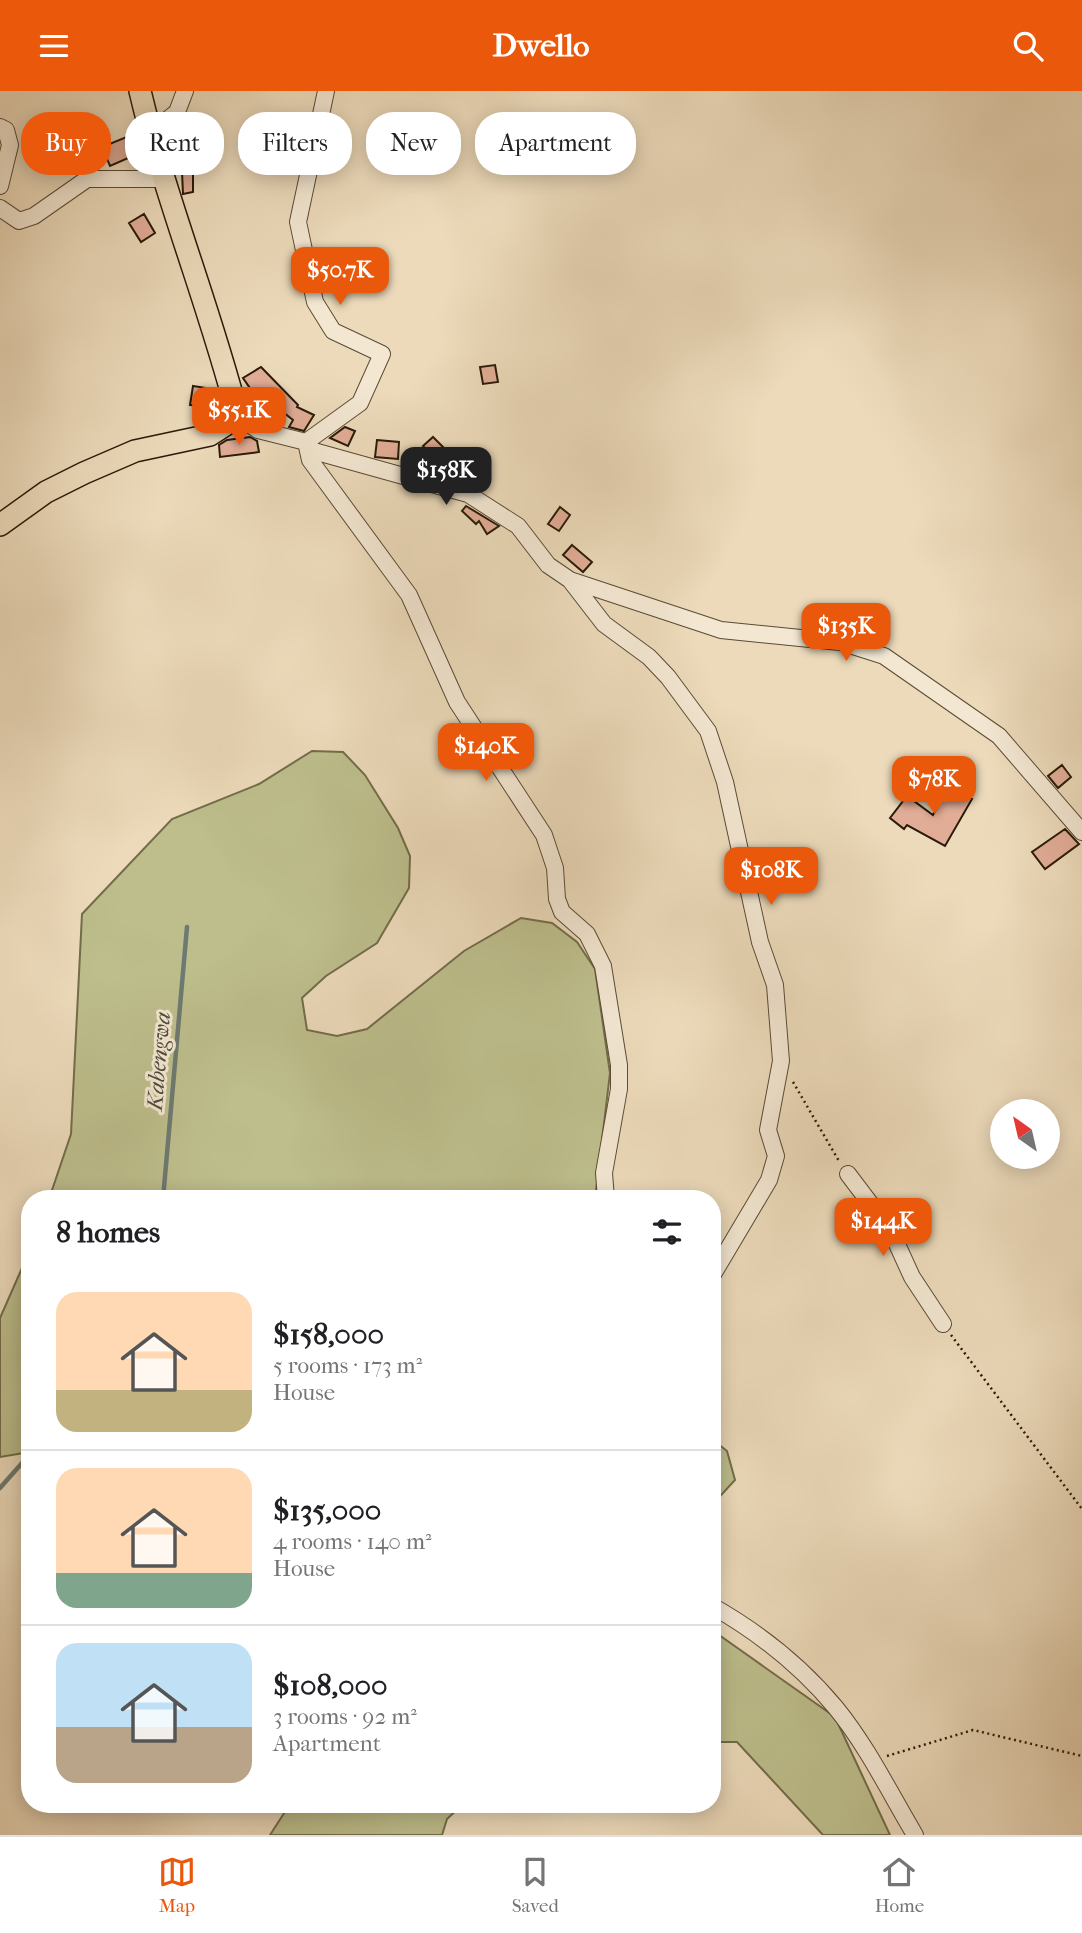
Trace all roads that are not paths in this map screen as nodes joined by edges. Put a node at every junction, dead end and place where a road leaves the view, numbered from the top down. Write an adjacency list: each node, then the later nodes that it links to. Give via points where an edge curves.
1 (140, 91): 4 (main road)
2 (185, 91): 5 (street)
3 (326, 91): 12 (street, via 298,222 315,302 333,331 382,354 360,403)
4 (145, 112)
5 (177, 112)
6 (0, 127): 9 (street, via 6,130 10,145)
7 (164, 175): 8 (main road)
8 (165, 179): 10 (street, via 87,179 34,216 19,221); 11 (main road, via 222,352)
9 (0, 186)
10 (0, 208)
11 (238, 417): 12 (street, via 258,430); 13 (main road, via 210,435 135,451 84,473 46,492)
12 (308, 446): 14 (street, via 468,494 492,506 518,526 548,565); 17 (street, via 310,460 409,595 457,702 544,835 562,912 587,934 603,966 619,1065)
13 (0, 525)
14 (570, 580): 15 (street, via 721,630 840,642 884,656 999,736); 18 (street, via 604,624 668,677 708,731 725,782 760,942 775,985 781,1061 768,1130 776,1156 768,1179)
15 (1082, 832)
16 (848, 1174): 19 (street, via 891,1231 912,1277)
17 (605, 1190)
18 (721, 1260)
19 (943, 1324)
20 (721, 1611): 21 (street, via 801,1670 836,1709)
21 (915, 1835)

